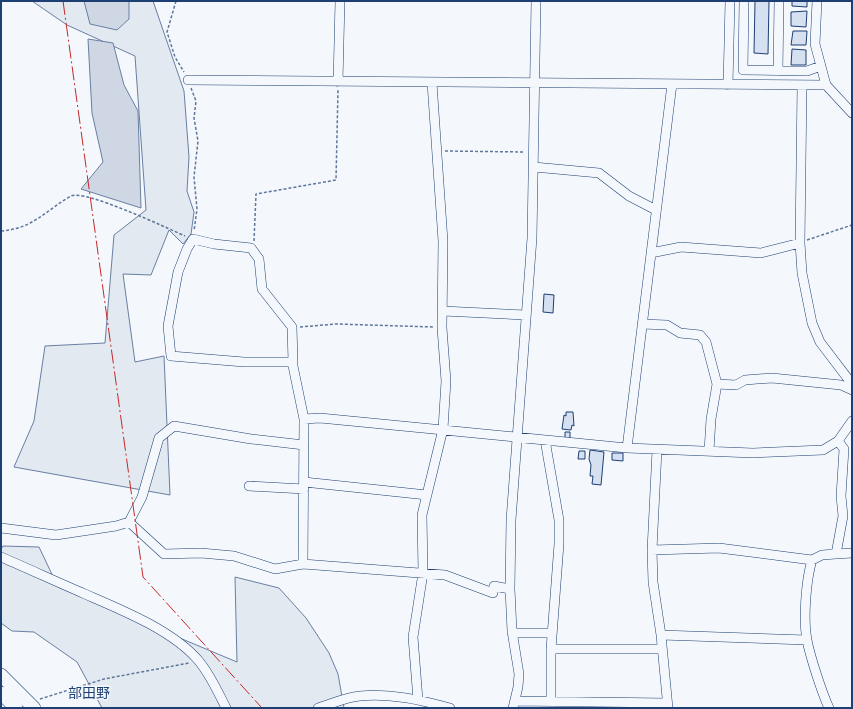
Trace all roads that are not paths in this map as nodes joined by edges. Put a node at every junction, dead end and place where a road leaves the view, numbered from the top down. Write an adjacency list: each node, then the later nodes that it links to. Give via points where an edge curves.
1 (340, 1): 12 (street)
2 (536, 1): 13 (street)
3 (730, 1): 8 (street)
4 (744, 1): 7 (street)
5 (779, 1): 10 (street)
6 (817, 1): 9 (street, via 815,44)
7 (744, 31): 8 (street); 10 (street, via 743,70)
8 (729, 32): 16 (street)
9 (821, 66): 10 (street, via 807,71); 17 (street)
10 (778, 71)
11 (188, 80): 12 (street)
12 (338, 82): 14 (street)
13 (535, 82): 14 (street); 15 (street); 20 (street)
14 (432, 83): 24 (street, via 443,241)
15 (672, 84): 16 (street); 21 (street)
16 (728, 85): 18 (street)
17 (826, 85): 18 (street); 19 (street)
18 (802, 86): 22 (street)
19 (852, 113)
20 (534, 167): 21 (street, via 599,173 629,196); 25 (street)
21 (656, 210): 23 (street)
22 (800, 243): 23 (street, via 761,254 681,247); 29 (street, via 802,273 812,323 820,342)
23 (651, 252): 26 (street)
24 (443, 311): 25 (street); 33 (street, via 446,381)
25 (526, 315): 34 (street)
26 (642, 324): 28 (street, via 667,325 680,333 700,335 706,342); 38 (street)
27 (293, 362): 27 (street, via 244,362 171,356 168,326 178,272 193,239 251,248 259,259 262,289 292,327); 31 (street)
28 (717, 384): 30 (street, via 736,385 745,380 772,378 841,386); 41 (street)
29 (852, 384)
30 (852, 390)
31 (304, 418): 33 (street); 37 (street)
32 (852, 421): 36 (street)
33 (443, 429): 34 (street); 44 (street)
34 (516, 436): 35 (street); 54 (street)
35 (545, 440): 38 (street); 56 (street, via 559,520)
36 (838, 441): 39 (street); 41 (street, via 823,450 809,452)
37 (304, 445): 43 (street); 45 (street, via 174,426 159,438 142,497)
38 (628, 448): 40 (street)
39 (848, 449): 49 (street, via 841,496 843,516)
40 (657, 450): 41 (street); 47 (street)
41 (709, 451)
42 (249, 486): 43 (street)
43 (304, 486): 44 (street); 52 (street)
44 (426, 495): 53 (street, via 422,515)
45 (129, 522): 46 (street, via 56,535); 52 (street, via 164,554 201,553 234,556 274,569)
46 (1, 528)
47 (652, 550): 51 (street, via 719,548); 57 (street, via 653,582)
48 (852, 553): 49 (street)
49 (836, 554): 51 (street, via 822,555)
50 (1, 557): 68 (street, via 115,607 180,644 198,660)
51 (812, 560): 58 (street, via 808,571 806,595)
52 (303, 564): 53 (street)
53 (423, 573): 54 (street, via 445,575 493,593 494,586); 63 (street, via 413,636)
54 (510, 589): 55 (street)
55 (512, 632): 56 (street); 65 (street, via 519,674)
56 (552, 633): 59 (street)
57 (661, 635): 58 (street); 60 (street)
58 (807, 640): 71 (street)
59 (551, 649): 60 (street); 64 (street)
60 (662, 649): 66 (street)
61 (1, 675): 67 (highway)
62 (1, 693): 67 (highway)
63 (418, 700): 69 (street, via 360,696); 70 (street)
64 (551, 702): 65 (street); 66 (street)
65 (515, 705)
66 (667, 705)
67 (26, 706)
68 (226, 708)
69 (318, 708)
70 (450, 708)
71 (829, 708)

